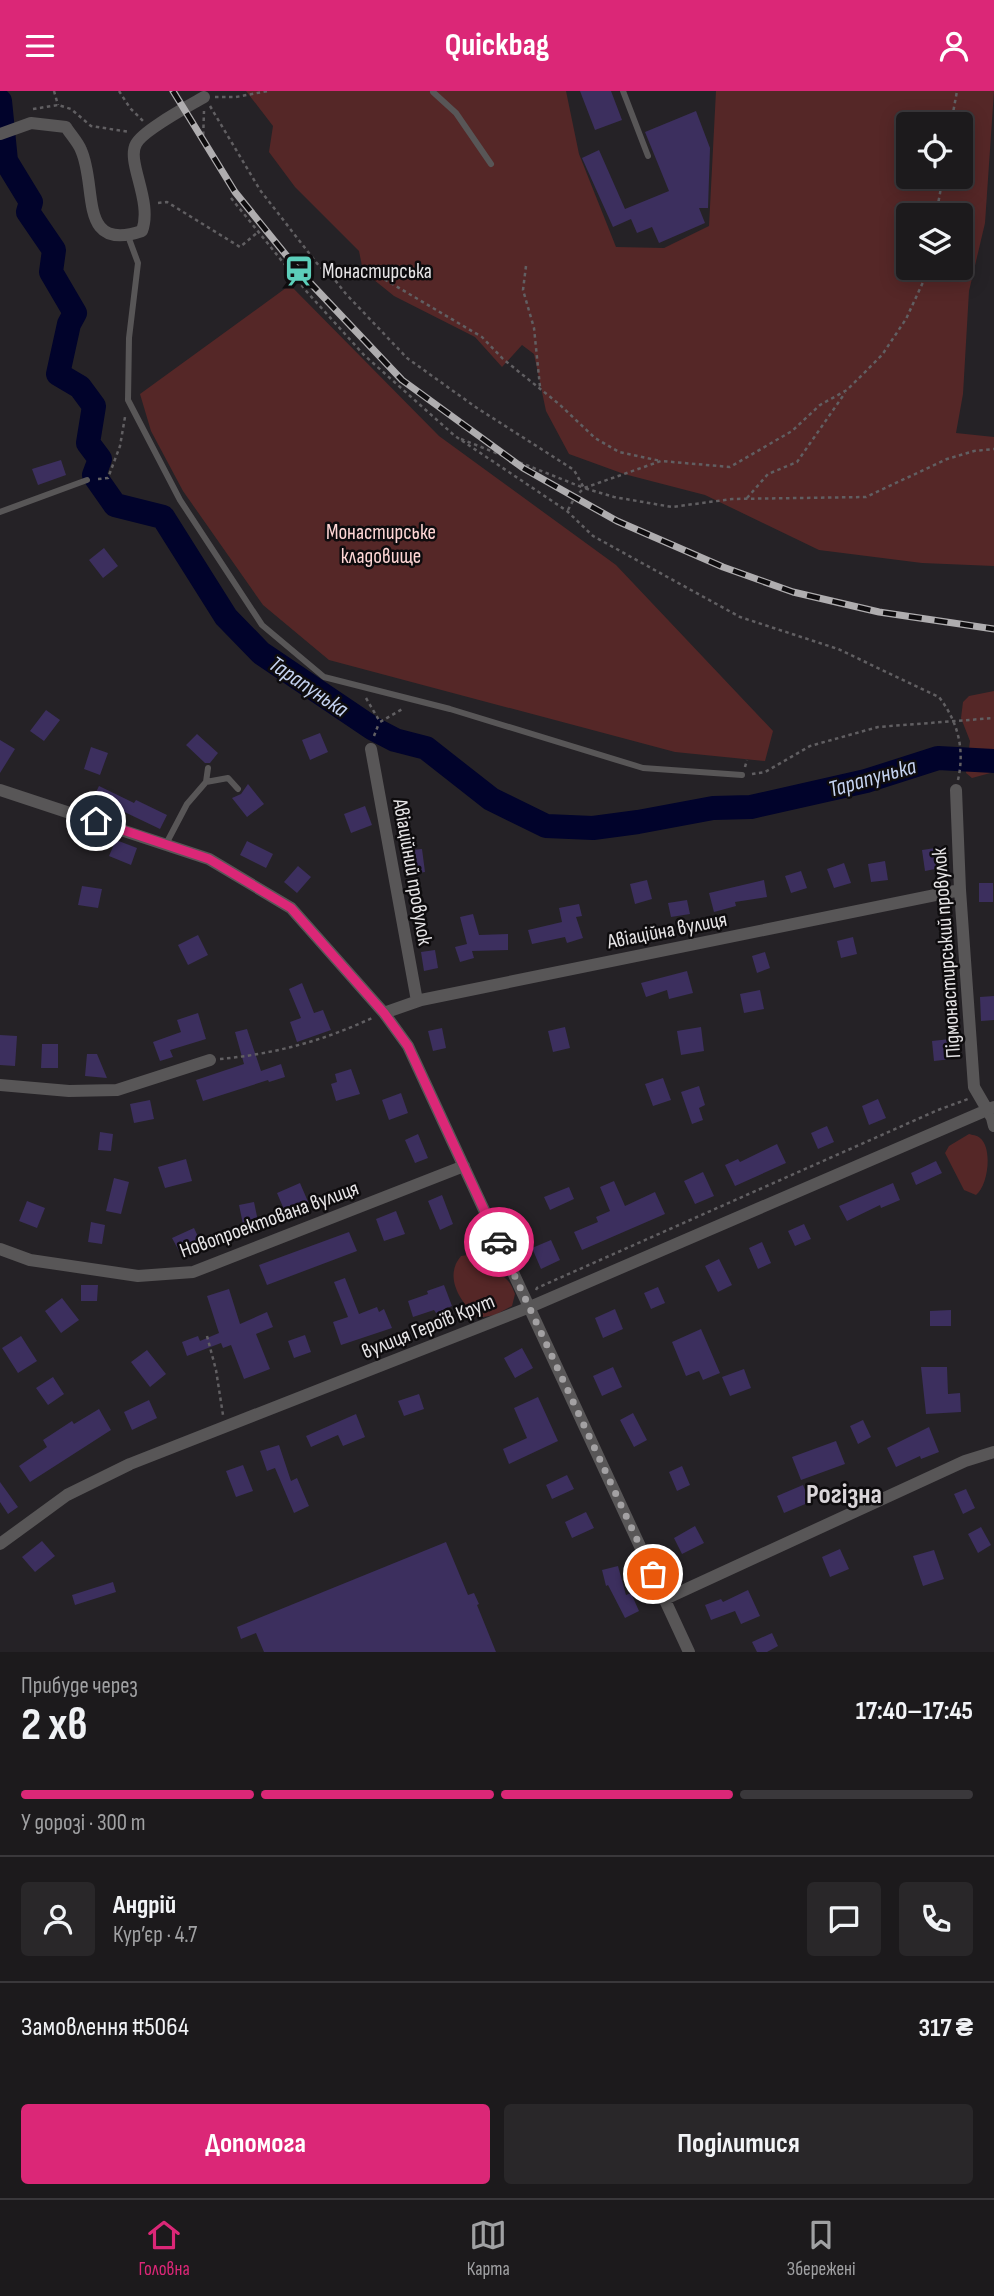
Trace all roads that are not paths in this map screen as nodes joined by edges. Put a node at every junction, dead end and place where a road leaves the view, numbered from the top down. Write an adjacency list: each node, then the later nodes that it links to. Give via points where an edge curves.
1 (623, 91): 5 (lane)
2 (433, 92): 6 (lane, via 456,113)
3 (204, 97): 7 (street, via 136,144 133,157 145,203 145,223 142,231)
4 (0, 134): 7 (street, via 31,123 65,127 82,150 95,219 102,231)
5 (648, 156)
6 (491, 165)
7 (128, 236): 12 (lane, via 138,263 129,338 128,400 180,500 262,625 324,677 643,768)
8 (87, 480): 9 (lane)
9 (0, 512)
10 (372, 744): 19 (street, Авіаційний провулок)
11 (208, 768): 13 (lane)
12 (743, 775)
13 (206, 782): 14 (lane, via 228,778); 17 (lane, via 187,804)
14 (237, 789)
15 (0, 790): 17 (street)
16 (956, 790): 18 (street, Підмонастирський провулок)
17 (166, 844): 20 (street, via 209,859 291,908)
18 (960, 890): 19 (street, Авіаційна вулиця); 23 (street, Підмонастирський провулок, via 974,1087)
19 (417, 1001): 20 (street, Авіаційна вулиця)
20 (384, 1013): 25 (street, via 408,1046)
21 (210, 1060): 22 (street, via 117,1090)
22 (0, 1085)
23 (990, 1109): 24 (street, Підмонастирський провулок); 27 (street, вулиця Героїв Крут)
24 (994, 1126)
25 (464, 1166): 26 (street, Новопроектована вулиця, via 193,1272 138,1276 30,1259); 27 (street)
26 (0, 1248)
27 (533, 1302): 29 (street, вулиця Героїв Крут, via 135,1462 67,1495); 30 (street)
28 (994, 1452): 30 (street, via 965,1461)
29 (0, 1544)
30 (665, 1599): 31 (street)
31 (689, 1652)

